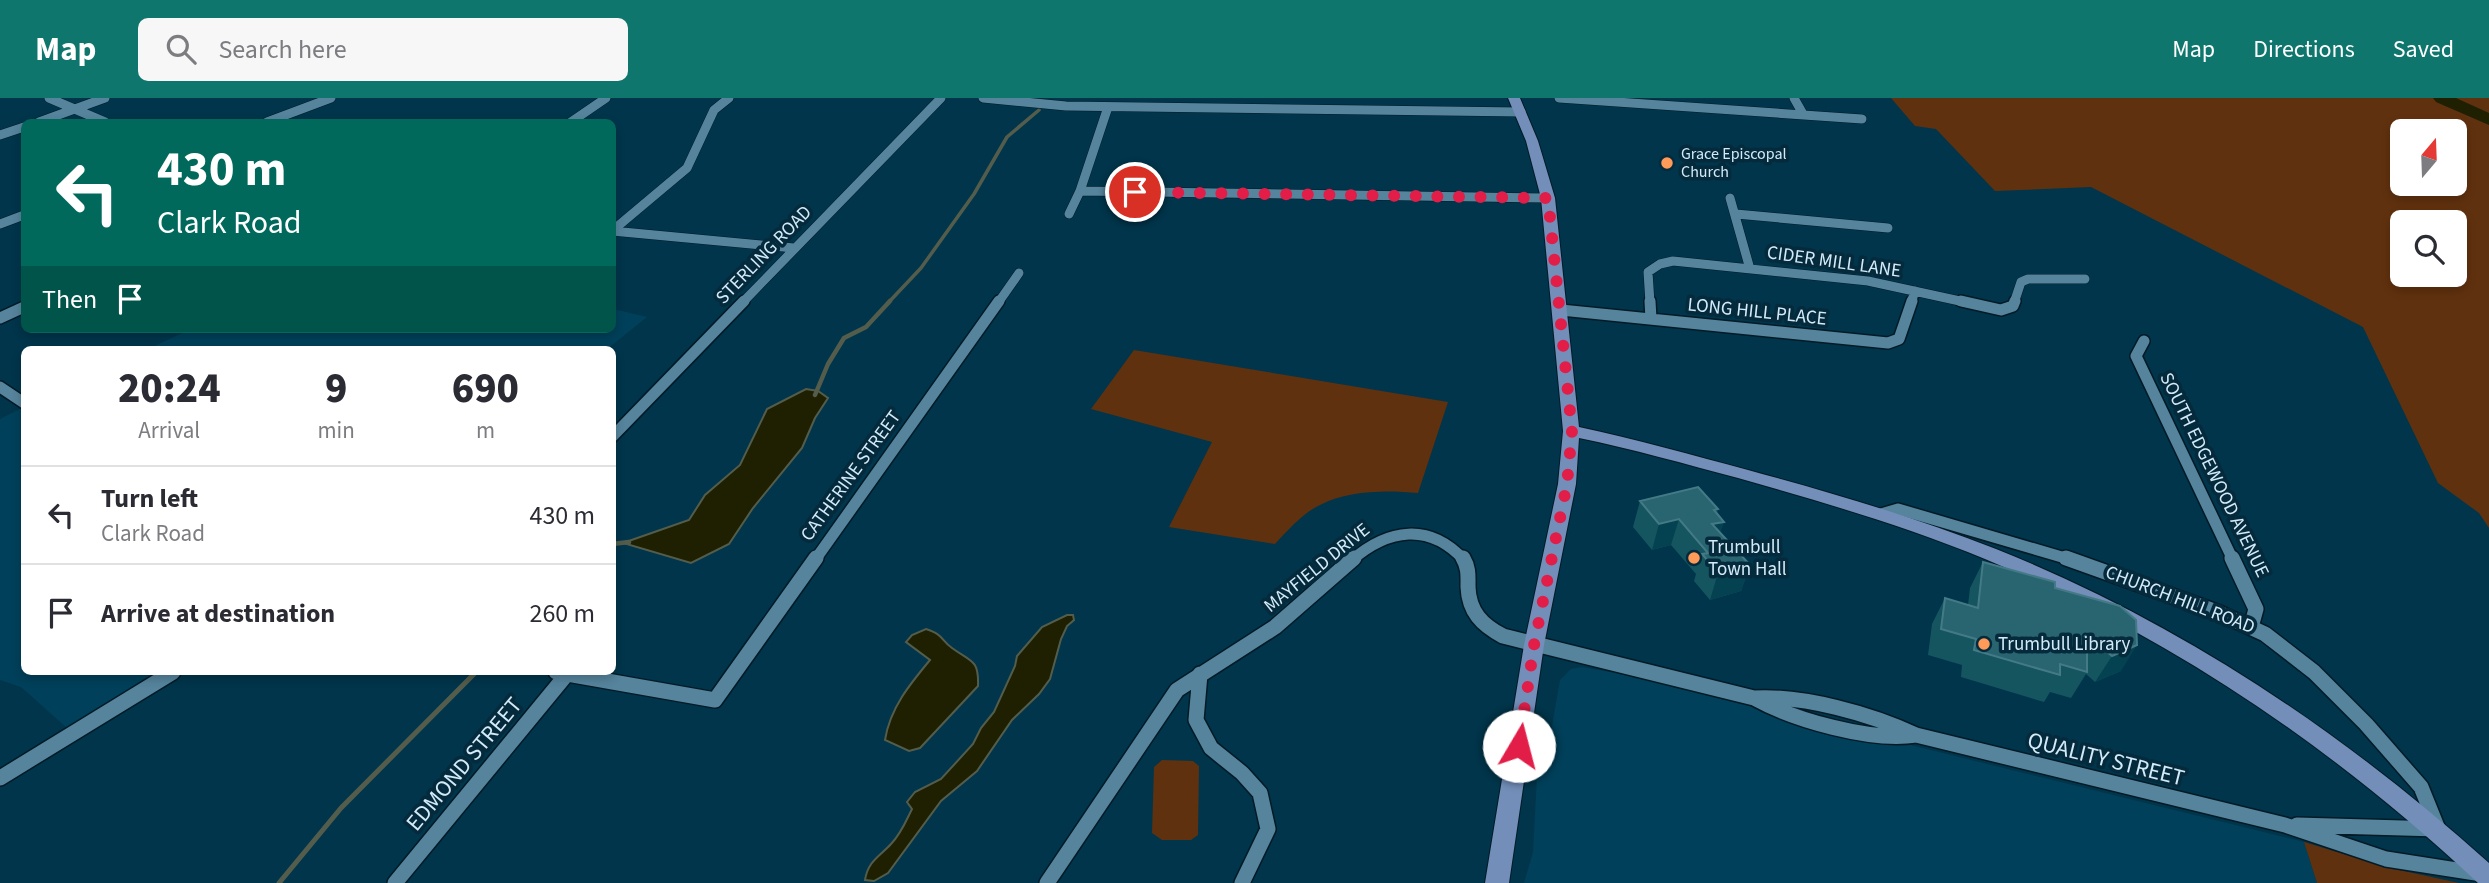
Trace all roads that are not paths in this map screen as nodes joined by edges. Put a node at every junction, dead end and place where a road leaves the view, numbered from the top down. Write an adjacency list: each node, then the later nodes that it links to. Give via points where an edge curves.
1 (49, 98): 12 (street)
2 (105, 98): 12 (street)
3 (331, 98): 17 (street)
4 (606, 98): 18 (street)
5 (729, 98): 29 (street, via 714,110 687,168)
6 (941, 98): 32 (street, STERLING ROAD)
7 (983, 98): 11 (street)
8 (1514, 98): 13 (main road)
9 (1559, 98): 14 (street)
10 (1794, 98): 14 (street)
11 (1108, 107): 13 (street); 22 (street)
12 (78, 109): 15 (street); 16 (street)
13 (1521, 112): 23 (main road)
14 (1803, 114): 19 (street)
15 (48, 119)
16 (99, 119)
17 (275, 119)
18 (576, 119)
19 (1861, 119)
20 (21, 128): 21 (street)
21 (0, 135)
22 (1080, 191): 23 (street); 25 (street)
23 (1548, 198): 38 (main road)
24 (1730, 198): 26 (street)
25 (1069, 214)
26 (1736, 214): 30 (street); 33 (street)
27 (21, 216): 28 (street)
28 (0, 224)
29 (616, 228)
30 (1888, 228)
31 (616, 231): 32 (street)
32 (794, 248): 45 (street, STERLING ROAD)
33 (1750, 269): 36 (street, CIDER MILL LANE, via 1868,281); 40 (street, CIDER MILL LANE, via 1673,261 1660,264 1648,272)
34 (1019, 273): 52 (street, CATHERINE STREET, via 715,700)
35 (2085, 279): 36 (street, CIDER MILL LANE, via 2028,279 2021,282 2013,306 2001,310)
36 (1915, 292): 40 (street, LONG HILL PLACE, via 1899,339 1888,343)
37 (21, 308): 39 (street)
38 (1561, 310): 40 (street, LONG HILL PLACE); 44 (main road)
39 (0, 317)
40 (1651, 318)
41 (2144, 341): 47 (street, SOUTH EDGEWOOD AVENUE, via 2136,356 2256,609)
42 (0, 387): 43 (street)
43 (21, 401)
44 (1572, 431): 46 (main road, CHURCH HILL ROAD); 48 (main road, via 1563,503)
45 (616, 433)
46 (1881, 514): 47 (street, CHURCH HILL ROAD, via 1898,509 2102,569); 56 (main road, CHURCH HILL ROAD, via 2033,572 2149,630 2323,742)
47 (2251, 627): 56 (street, CHURCH HILL ROAD, via 2295,655 2366,723 2421,787)
48 (1534, 645): 49 (street, MAYFIELD DRIVE, via 1503,636 1477,619 1470,609 1467,564 1459,555 1433,539 1394,534 1371,544 1275,627); 53 (street, QUALITY STREET); 61 (main road)
49 (1200, 674): 59 (street, MAYFIELD DRIVE, via 1177,690); 60 (street, via 1196,720 1211,748 1260,793 1268,829)
50 (168, 675): 54 (street)
51 (560, 675): 58 (street, EDMOND STREET)
52 (573, 675)
53 (1754, 698): 55 (street, QUALITY STREET, via 1775,710 1840,719 1893,737 1916,735)
54 (0, 778)
55 (2285, 825): 56 (street, QUALITY STREET); 57 (street, QUALITY STREET, via 2386,859)
56 (2438, 830): 57 (main road, CHURCH HILL ROAD)
57 (2487, 876)
58 (396, 883)
59 (1047, 883)
60 (1242, 883)
61 (1497, 883)

